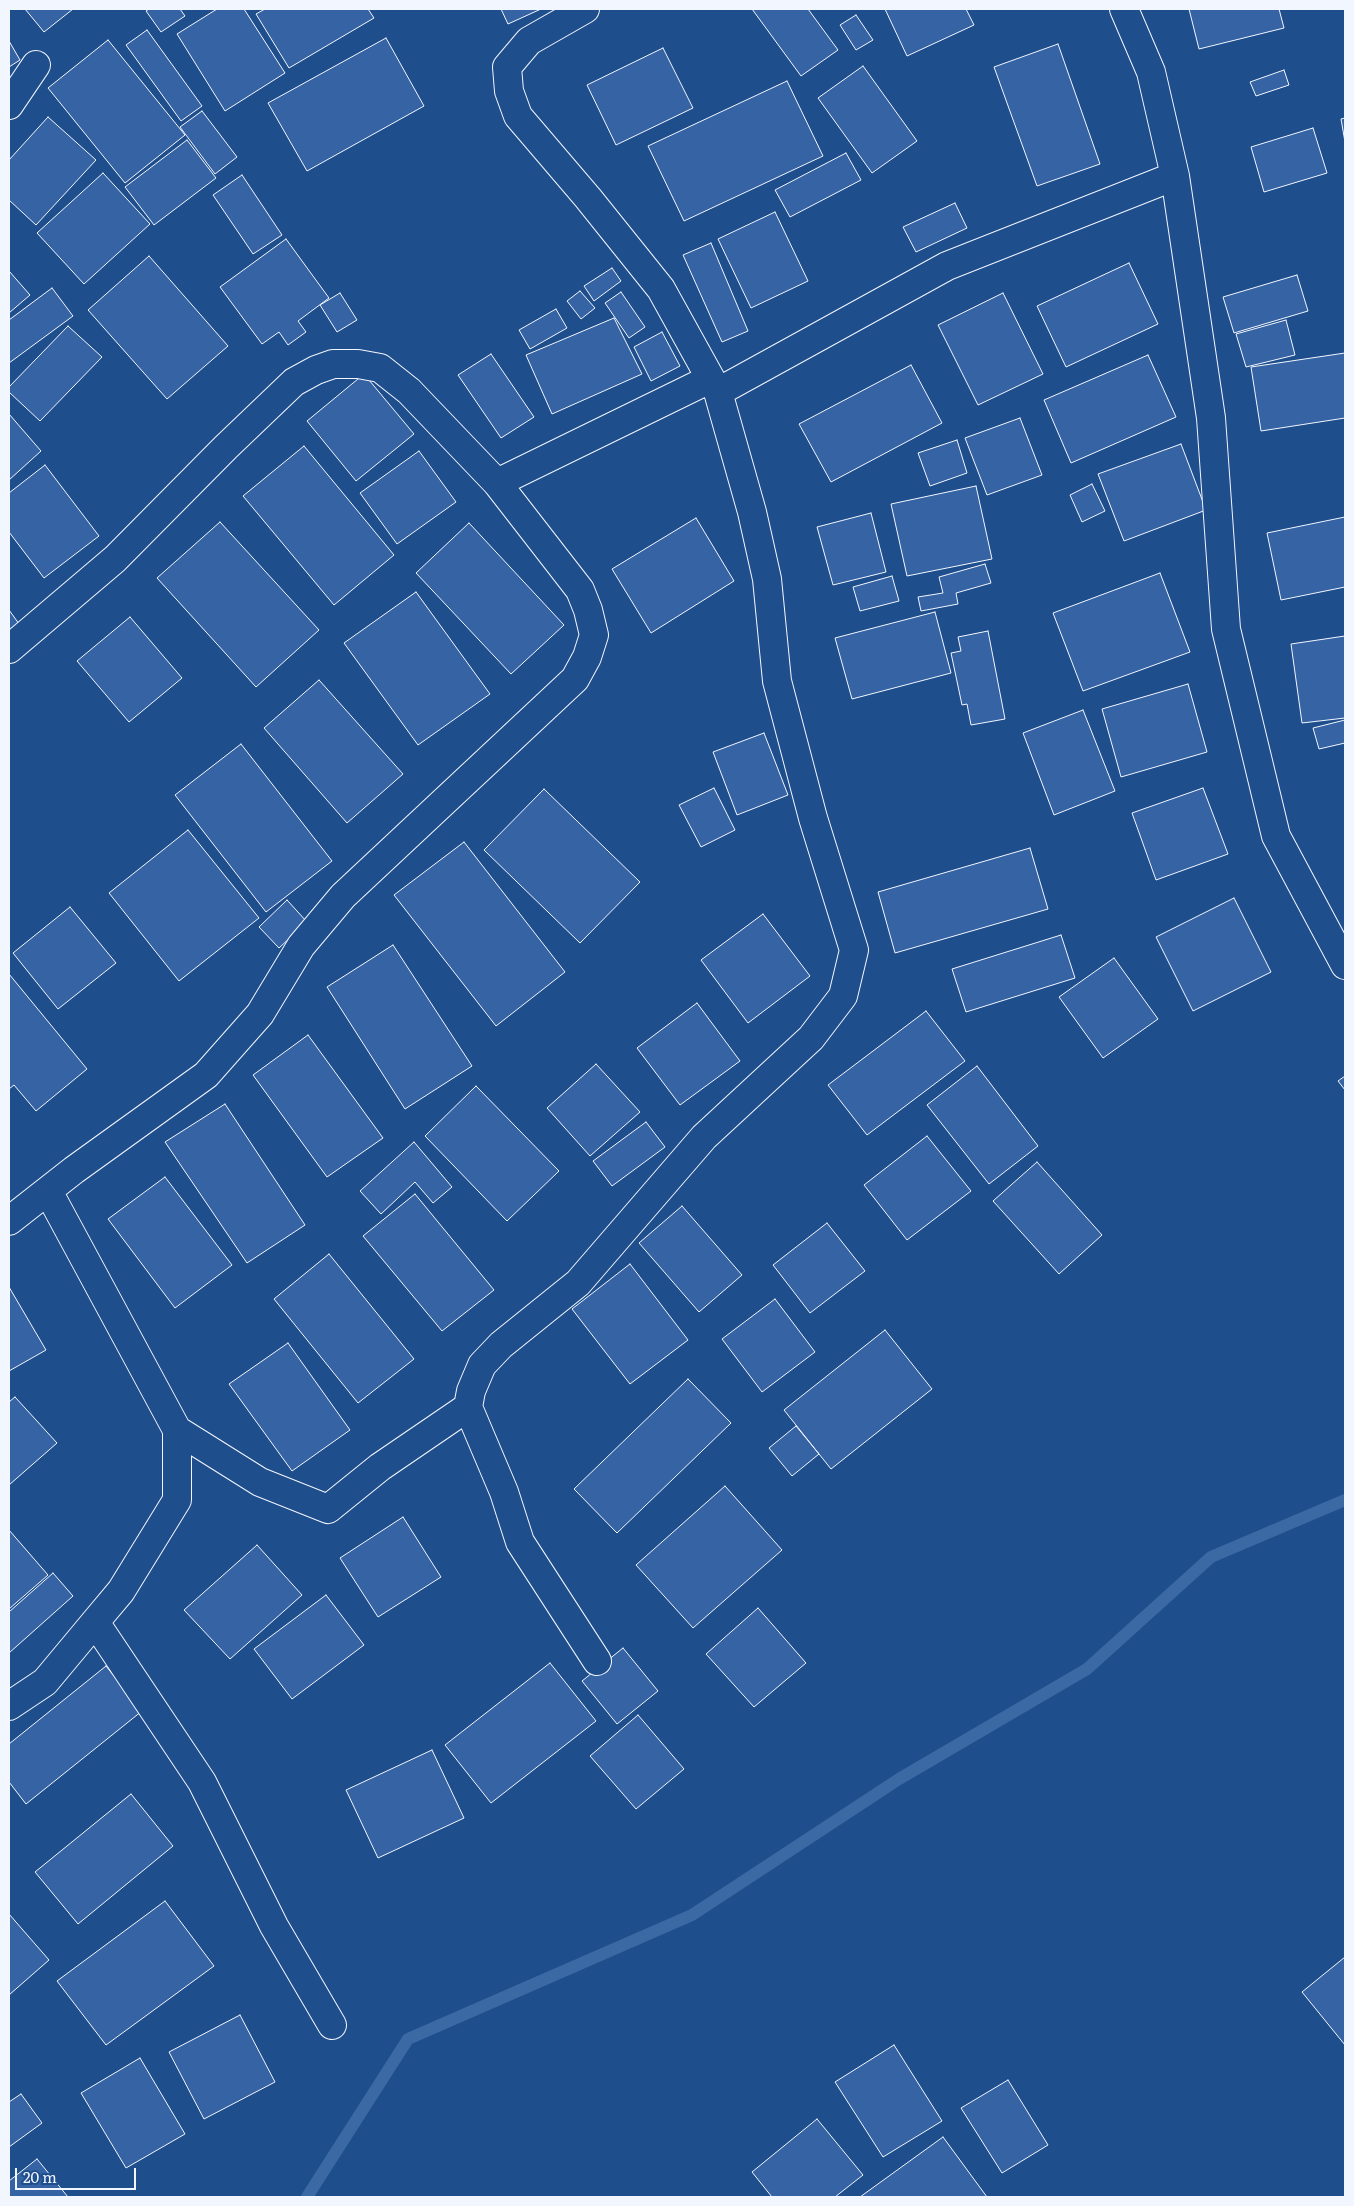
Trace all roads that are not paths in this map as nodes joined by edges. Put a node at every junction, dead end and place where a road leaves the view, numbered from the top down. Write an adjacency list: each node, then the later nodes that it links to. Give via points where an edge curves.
1 (585, 9): 6 (street, via 528,41 507,67 518,116 661,289)
2 (1124, 9): 5 (street, via 1151,72)
3 (36, 65): 4 (street)
4 (9, 105)
5 (1175, 176): 6 (street, via 947,266); 9 (street, via 1210,418 1226,628 1276,836)
6 (714, 386): 7 (street); 12 (street, via 752,512 767,579 777,681 813,818 854,950 843,996 811,1038 704,1137 578,1282 501,1345 482,1365)
7 (497, 483): 8 (street, via 410,391 380,368 333,364 294,382 115,559); 10 (street, via 583,596 594,635 576,679 343,896 301,946 260,1014 206,1075)
8 (9, 649)
9 (1345, 965)
10 (48, 1190): 11 (street); 13 (street)
11 (9, 1221)
12 (468, 1406): 13 (street, via 380,1467 328,1509 260,1482); 15 (street, via 504,1492 520,1542)
13 (177, 1430): 14 (street, via 177,1500 120,1591)
14 (95, 1622): 16 (street, via 44,1682); 17 (street, via 202,1782 274,1926)
15 (597, 1661)
16 (9, 1706)
17 (332, 2025)

